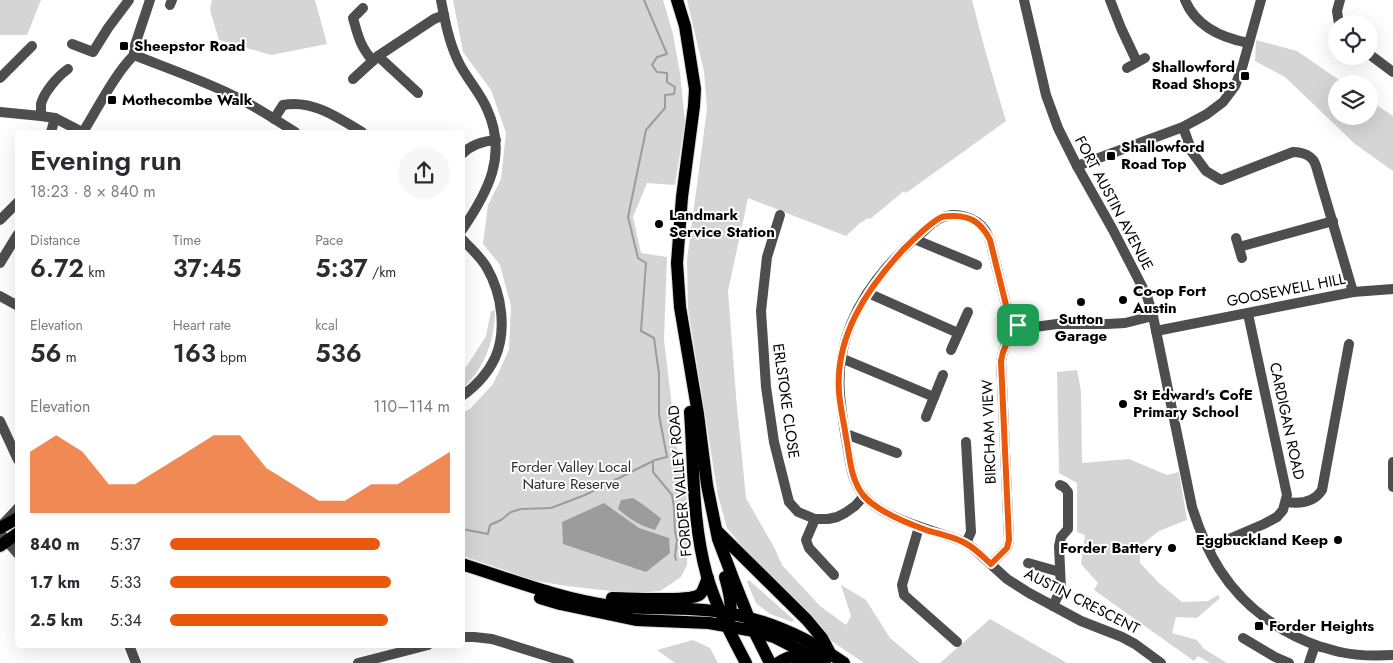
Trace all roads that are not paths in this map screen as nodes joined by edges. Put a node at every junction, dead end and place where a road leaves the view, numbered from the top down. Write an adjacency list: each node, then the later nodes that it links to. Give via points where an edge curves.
1 (129, 0): 14 (street, via 93,52)
2 (150, 0): 16 (street)
3 (441, 0): 11 (street)
4 (677, 0): 58 (main road, FORDER VALLEY ROAD, via 686,26 695,89 677,263)
5 (1024, 0): 37 (street, FORT AUSTIN AVENUE, via 1046,95)
6 (1110, 0): 19 (street, via 1121,28 1141,60)
7 (1186, 0): 13 (street, via 1202,25 1222,36)
8 (1261, 0): 13 (street)
9 (1340, 0): 12 (street)
10 (363, 8): 17 (street, via 353,18 364,50)
11 (444, 15): 17 (street); 35 (street, via 458,61 488,110)
12 (1338, 15)
13 (1249, 43): 29 (street, via 1235,86 1223,102)
14 (72, 44)
15 (32, 46): 22 (street)
16 (134, 55): 28 (street, via 205,82); 32 (street)
17 (375, 59): 23 (street); 24 (street)
18 (1378, 61): 21 (street)
19 (1127, 68)
20 (68, 69): 26 (street, via 44,98)
21 (1393, 72)
22 (0, 78)
23 (353, 80)
24 (418, 92)
25 (0, 112): 26 (street)
26 (41, 116): 27 (street)
27 (55, 118): 30 (street); 31 (street)
28 (274, 119): 33 (street); 34 (street, via 284,105 300,105 333,114)
29 (1183, 127): 37 (street); 41 (street, via 1192,152 1206,171 1222,180 1293,152 1311,157)
30 (52, 130)
31 (78, 130)
32 (83, 130)
33 (291, 130)
34 (359, 130)
35 (496, 140): 36 (street, via 474,144); 42 (street, via 497,156 491,179)
36 (465, 152)
37 (1077, 166): 56 (street, FORT AUSTIN AVENUE, via 1148,296)
38 (15, 205): 40 (street)
39 (780, 215): 79 (street, ERLSTOKE CLOSE, via 763,283 761,311 766,387 774,442 789,502 798,512)
40 (0, 220)
41 (1333, 221): 46 (street, via 1237,242); 50 (street)
42 (465, 226)
43 (15, 239): 47 (street)
44 (914, 239): 48 (street); 51 (street, AUSTIN CRESCENT); 57 (street, AUSTIN CRESCENT, via 942,217 961,216 981,225 990,240 1009,315)
45 (465, 242): 65 (street, via 491,276 500,303 501,318 498,348 492,364)
46 (1242, 258)
47 (2, 260)
48 (977, 266)
49 (1393, 288): 50 (street, GOOSEWELL HILL)
50 (1354, 292): 55 (street, GOOSEWELL HILL)
51 (868, 293): 60 (street); 63 (street, AUSTIN CRESCENT, via 850,326)
52 (0, 296): 53 (street)
53 (15, 304)
54 (968, 312): 60 (street)
55 (1248, 314): 59 (street, GOOSEWELL HILL); 77 (street, CARDIGAN ROAD)
56 (1154, 316): 57 (street, via 1125,323 1055,324 1027,328); 59 (street, FORT AUSTIN AVENUE)
57 (1018, 325): 90 (street, BIRCHAM VIEW, via 1001,361 1009,540 1007,548)
58 (683, 330): 84 (main road, FORDER VALLEY ROAD, via 698,414 706,485); 95 (main road, FORDER VALLEY ROAD, via 698,528)
59 (1156, 331): 87 (street, FORT AUSTIN AVENUE, via 1192,507)
60 (958, 333): 62 (street)
61 (1349, 344): 77 (street, via 1322,490 1301,504)
62 (951, 350)
63 (841, 358): 66 (street); 69 (street, AUSTIN CRESCENT, via 839,392)
64 (943, 375): 66 (street)
65 (465, 394)
66 (934, 397): 67 (street)
67 (926, 417)
68 (0, 421): 72 (street)
69 (846, 434): 71 (street); 76 (street, AUSTIN CRESCENT, via 853,478)
70 (966, 442): 86 (street, via 971,528)
71 (897, 453)
72 (15, 454)
73 (1393, 462): 75 (street)
74 (1060, 485): 92 (street, via 1068,492 1068,528 1059,546)
75 (1393, 486)
76 (864, 496): 79 (street, via 855,506 836,517); 81 (street, AUSTIN CRESCENT, via 875,506)
77 (1286, 502): 87 (street, CARDIGAN ROAD, via 1276,517)
78 (15, 511): 82 (street)
79 (815, 519): 94 (street, via 806,540 809,548)
80 (15, 520): 82 (main road)
81 (919, 527): 86 (street, AUSTIN CRESCENT); 103 (street, via 902,590)
82 (0, 528)
83 (15, 534): 85 (main road)
84 (717, 535): 98 (main road, via 717,550 728,589); 99 (main road, FORDER VALLEY ROAD); 109 (main road, via 807,620 822,638)
85 (2, 540): 88 (street)
86 (966, 543): 90 (street, AUSTIN CRESCENT)
87 (1208, 548): 104 (street, FORT AUSTIN AVENUE, via 1240,596 1260,614 1294,636)
88 (15, 551)
89 (1028, 563): 92 (street)
90 (991, 564): 97 (street, AUSTIN CRESCENT, via 1007,579)
91 (465, 565): 96 (main road)
92 (1060, 572): 97 (street, via 1061,589)
93 (465, 573): 98 (main road, via 560,604 636,620 702,623)
94 (834, 575)
95 (708, 578): 96 (main road, via 697,597); 98 (main road, FORDER VALLEY ROAD)
96 (576, 599): 98 (main road, via 613,606)
97 (1053, 606): 117 (street, AUSTIN CRESCENT, via 1122,637)
98 (726, 617): 99 (main road); 100 (main road); 113 (main road)
99 (750, 618): 100 (main road, FORDER VALLEY ROAD); 109 (main road, via 792,633)
100 (754, 630): 108 (main road, FORDER VALLEY ROAD); 109 (main road)
101 (465, 637): 112 (street, via 492,639)
102 (1243, 638): 118 (street)
103 (957, 642)
104 (1316, 645): 107 (street, FORT AUSTIN AVENUE, via 1339,652); 119 (street)
105 (130, 648): 110 (street)
106 (396, 648): 111 (street)
107 (1393, 655)
108 (768, 658)
109 (828, 659): 116 (main road)
110 (136, 663)
111 (358, 663)
112 (569, 663)
113 (746, 663)
114 (778, 663): 115 (main road, via 794,656)
115 (809, 663)
116 (844, 663)
117 (1160, 663)
118 (1289, 663)
119 (1309, 663)

